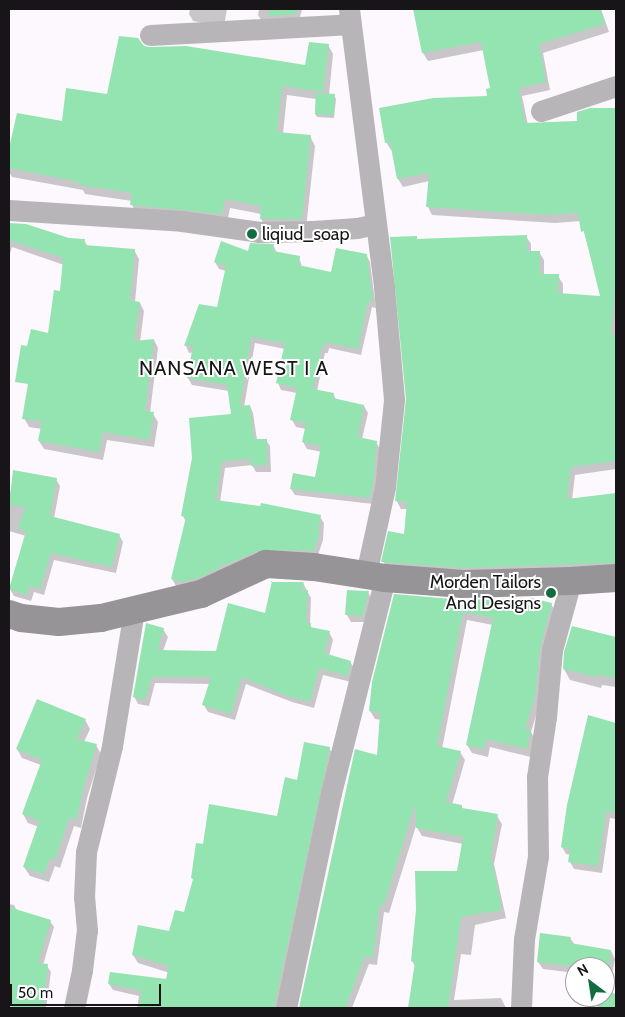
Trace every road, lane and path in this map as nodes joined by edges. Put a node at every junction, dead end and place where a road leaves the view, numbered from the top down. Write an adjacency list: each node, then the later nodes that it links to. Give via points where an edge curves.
1 (350, 16): 2 (street); 6 (street)
2 (150, 35)
3 (616, 86): 4 (street)
4 (540, 111)
5 (9, 210): 6 (street, via 182,221 260,232 313,231)
6 (376, 224): 7 (street, via 394,400)
7 (376, 576): 9 (street, via 463,584); 10 (street, via 266,564 201,594); 13 (street)
8 (616, 578): 9 (street)
9 (571, 582): 14 (street, via 552,650 537,777 538,856 524,939)
10 (134, 610): 11 (street, via 101,618 59,622); 12 (street, via 112,746 86,852 84,898 87,930)
11 (9, 614)
12 (74, 1008)
13 (286, 1008)
14 (522, 1008)

